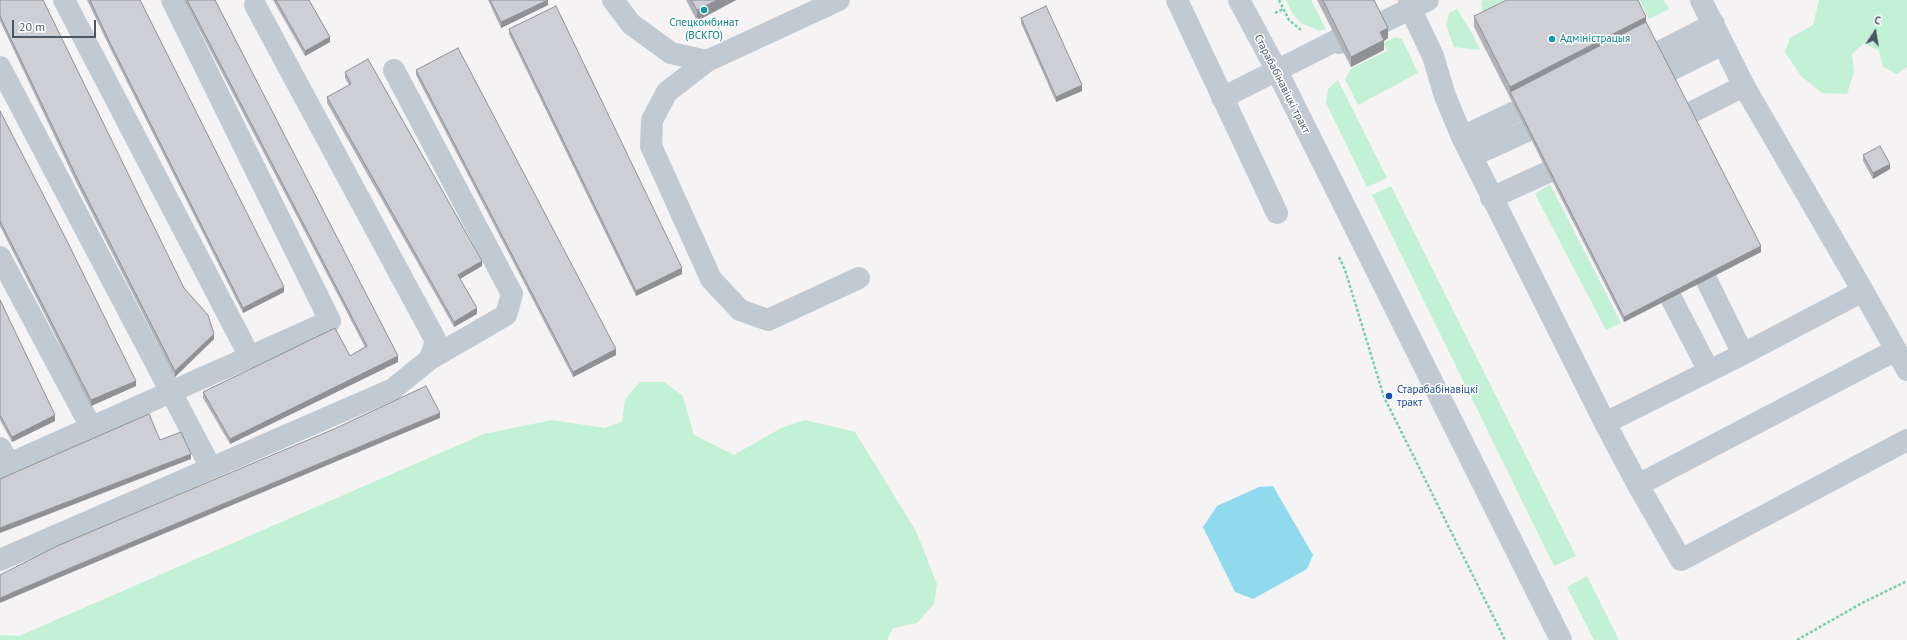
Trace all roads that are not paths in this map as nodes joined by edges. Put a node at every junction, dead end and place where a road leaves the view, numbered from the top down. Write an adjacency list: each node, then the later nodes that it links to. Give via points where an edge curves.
1 (64, 0): 36 (street)
2 (172, 0): 36 (street, via 330,321)
3 (613, 0): 15 (street, via 631,24 671,53)
4 (839, 0): 15 (street)
5 (1177, 0): 21 (street)
6 (1239, 0): 18 (street, Старабабінавіцкі тракт)
7 (1701, 0): 11 (street)
8 (1416, 3): 10 (street); 25 (street, via 1445,96)
9 (255, 5): 37 (street, via 436,341)
10 (1381, 23)
11 (1714, 24): 13 (street); 14 (street)
12 (1339, 43): 18 (street, via 1338,40)
13 (1723, 44): 19 (street); 20 (street)
14 (1659, 52)
15 (707, 61): 30 (street, via 667,92 652,120 651,146 711,279 740,310 768,320)
16 (0, 67): 40 (street)
17 (394, 70): 37 (street, via 512,294 506,315)
18 (1277, 71): 21 (street); 48 (street, Старабабінавіцкі тракт)
19 (1669, 71)
20 (1744, 86): 23 (street); 32 (street)
21 (1222, 98): 28 (street)
22 (1517, 111): 25 (street)
23 (1690, 114)
24 (1527, 131): 25 (street)
25 (1467, 147): 27 (street)
26 (1548, 172): 27 (street)
27 (1491, 198): 41 (street)
28 (1277, 213)
29 (0, 257): 42 (street)
30 (859, 278)
31 (1706, 280): 35 (street)
32 (1863, 291): 34 (street); 35 (street)
33 (1671, 298): 39 (street)
34 (1896, 350): 38 (street); 46 (street)
35 (1743, 354): 39 (street)
36 (250, 357): 40 (street)
37 (430, 359): 45 (street, via 393,389)
38 (1907, 370)
39 (1709, 371): 41 (street)
40 (172, 391): 42 (street); 45 (street)
41 (1605, 423): 46 (street)
42 (91, 428): 44 (street)
43 (1907, 440): 46 (street, via 1681,560)
44 (3, 460)
45 (211, 468): 47 (street)
46 (1638, 485)
47 (0, 560)
48 (1561, 640)

